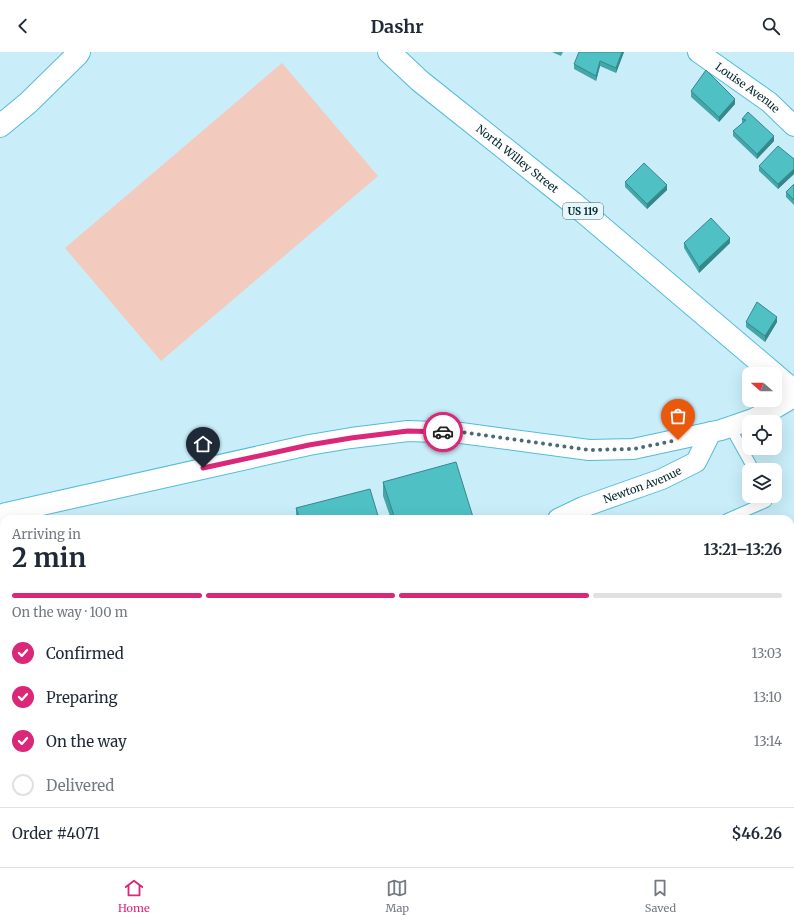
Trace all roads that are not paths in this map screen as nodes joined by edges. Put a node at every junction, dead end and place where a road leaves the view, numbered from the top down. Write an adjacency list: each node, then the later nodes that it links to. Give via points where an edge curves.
1 (79, 52): 4 (main road, via 28,103)
2 (389, 52): 6 (main road, North Willey Street / US 119, via 420,81 573,203)
3 (698, 52): 5 (street, Louise Avenue, via 769,102)
4 (0, 126)
5 (794, 126)
6 (765, 367)
7 (782, 381): 8 (main road, North Willey Street / US 119)
8 (794, 391)
9 (794, 397): 10 (street, via 753,419)
10 (730, 427): 11 (street); 12 (lane)
11 (711, 432): 14 (street, via 633,449 589,450 461,432 408,431 309,445); 15 (street, Newton Avenue, via 696,462 662,479)
12 (750, 463)
13 (764, 503): 16 (lane)
14 (0, 514)
15 (566, 515)
16 (736, 515)

